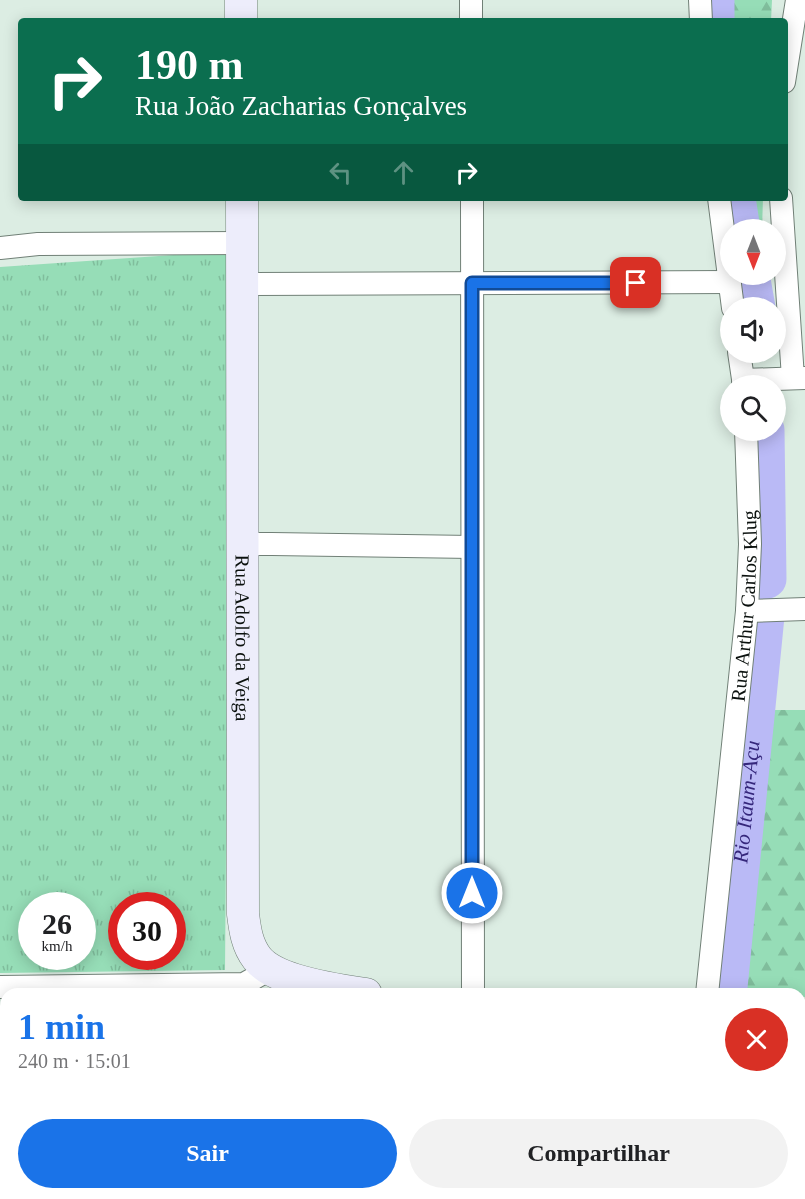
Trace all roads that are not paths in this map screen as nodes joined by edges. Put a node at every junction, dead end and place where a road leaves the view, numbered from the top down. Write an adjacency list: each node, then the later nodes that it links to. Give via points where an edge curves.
1 (242, 0): 5 (street)
2 (471, 0): 6 (street)
3 (700, 0): 7 (street)
4 (796, 0): 8 (street)
5 (242, 18)
6 (471, 18)
7 (701, 18)
8 (788, 55)
9 (242, 201): 14 (street, Rua Adolfo da Veiga)
10 (471, 201): 17 (street)
11 (719, 201): 13 (street)
12 (781, 201): 19 (street)
13 (722, 219)
14 (242, 243): 15 (street, via 38,244); 18 (street, Rua Adolfo da Veiga)
15 (0, 248)
16 (720, 282): 17 (street)
17 (472, 283): 18 (street); 22 (street)
18 (242, 284): 21 (street, Rua Adolfo da Veiga)
19 (799, 378)
20 (746, 441): 24 (street, Rua Arthur Carlos Klug, via 750,544)
21 (243, 544): 22 (street); 25 (street, Rua Adolfo da Veiga, via 243,914 251,948)
22 (472, 547): 28 (street)
23 (805, 609): 24 (street)
24 (747, 610): 29 (street, Rua Arthur Carlos Klug)
25 (270, 969): 26 (street, via 244,984); 27 (street, Rua Adolfo da Veiga)
26 (0, 987)
27 (330, 988)
28 (473, 988)
29 (708, 988)

